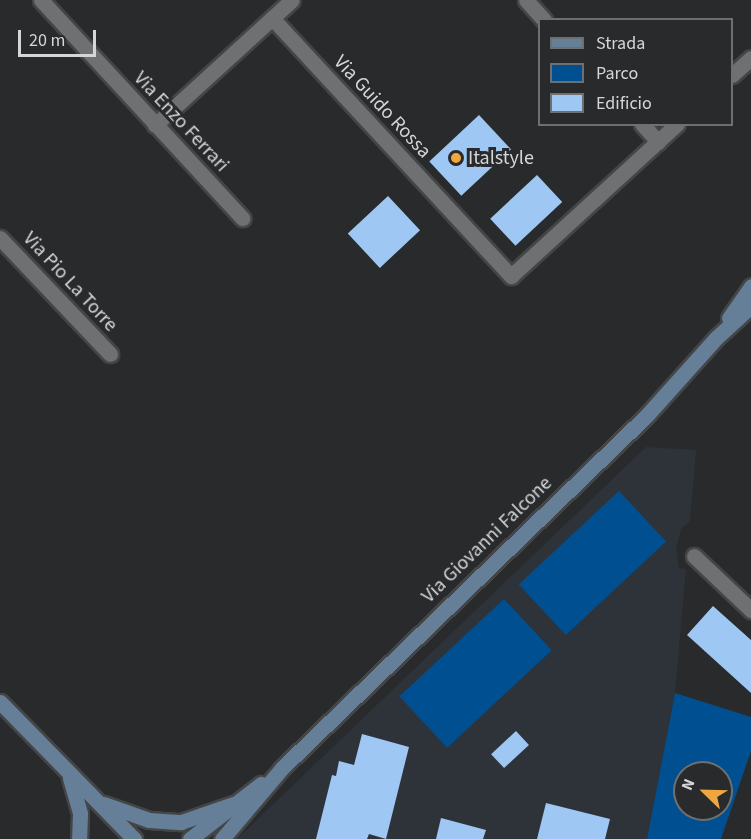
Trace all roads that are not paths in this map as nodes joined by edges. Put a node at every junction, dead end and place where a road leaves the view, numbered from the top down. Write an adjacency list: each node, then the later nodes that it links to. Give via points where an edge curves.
1 (41, 0): 8 (street, Via Enzo Ferrari)
2 (292, 0): 4 (street)
3 (526, 0): 5 (street)
4 (272, 18): 8 (street); 11 (street, Via Guido Rossa, via 511,276)
5 (542, 18)
6 (751, 58): 7 (street)
7 (733, 74)
8 (155, 126): 12 (street, Via Enzo Ferrari)
9 (644, 126): 11 (street)
10 (675, 126): 11 (street)
11 (658, 142)
12 (242, 218)
13 (0, 238): 17 (street, Via Pio La Torre)
14 (751, 285): 16 (main road)
15 (751, 306): 16 (main road)
16 (716, 338): 21 (main road, Via Giovanni Falcone, via 647,415)
17 (110, 354)
18 (694, 556): 19 (street)
19 (751, 610)
20 (0, 704): 22 (main road)
21 (282, 768): 24 (main road); 28 (main road)
22 (69, 775): 23 (main road); 25 (main road, via 80,814)
23 (94, 799): 24 (main road, via 149,820 180,822); 26 (main road)
24 (233, 804): 27 (main road)
25 (79, 839)
26 (134, 839)
27 (190, 839)
28 (222, 839)

